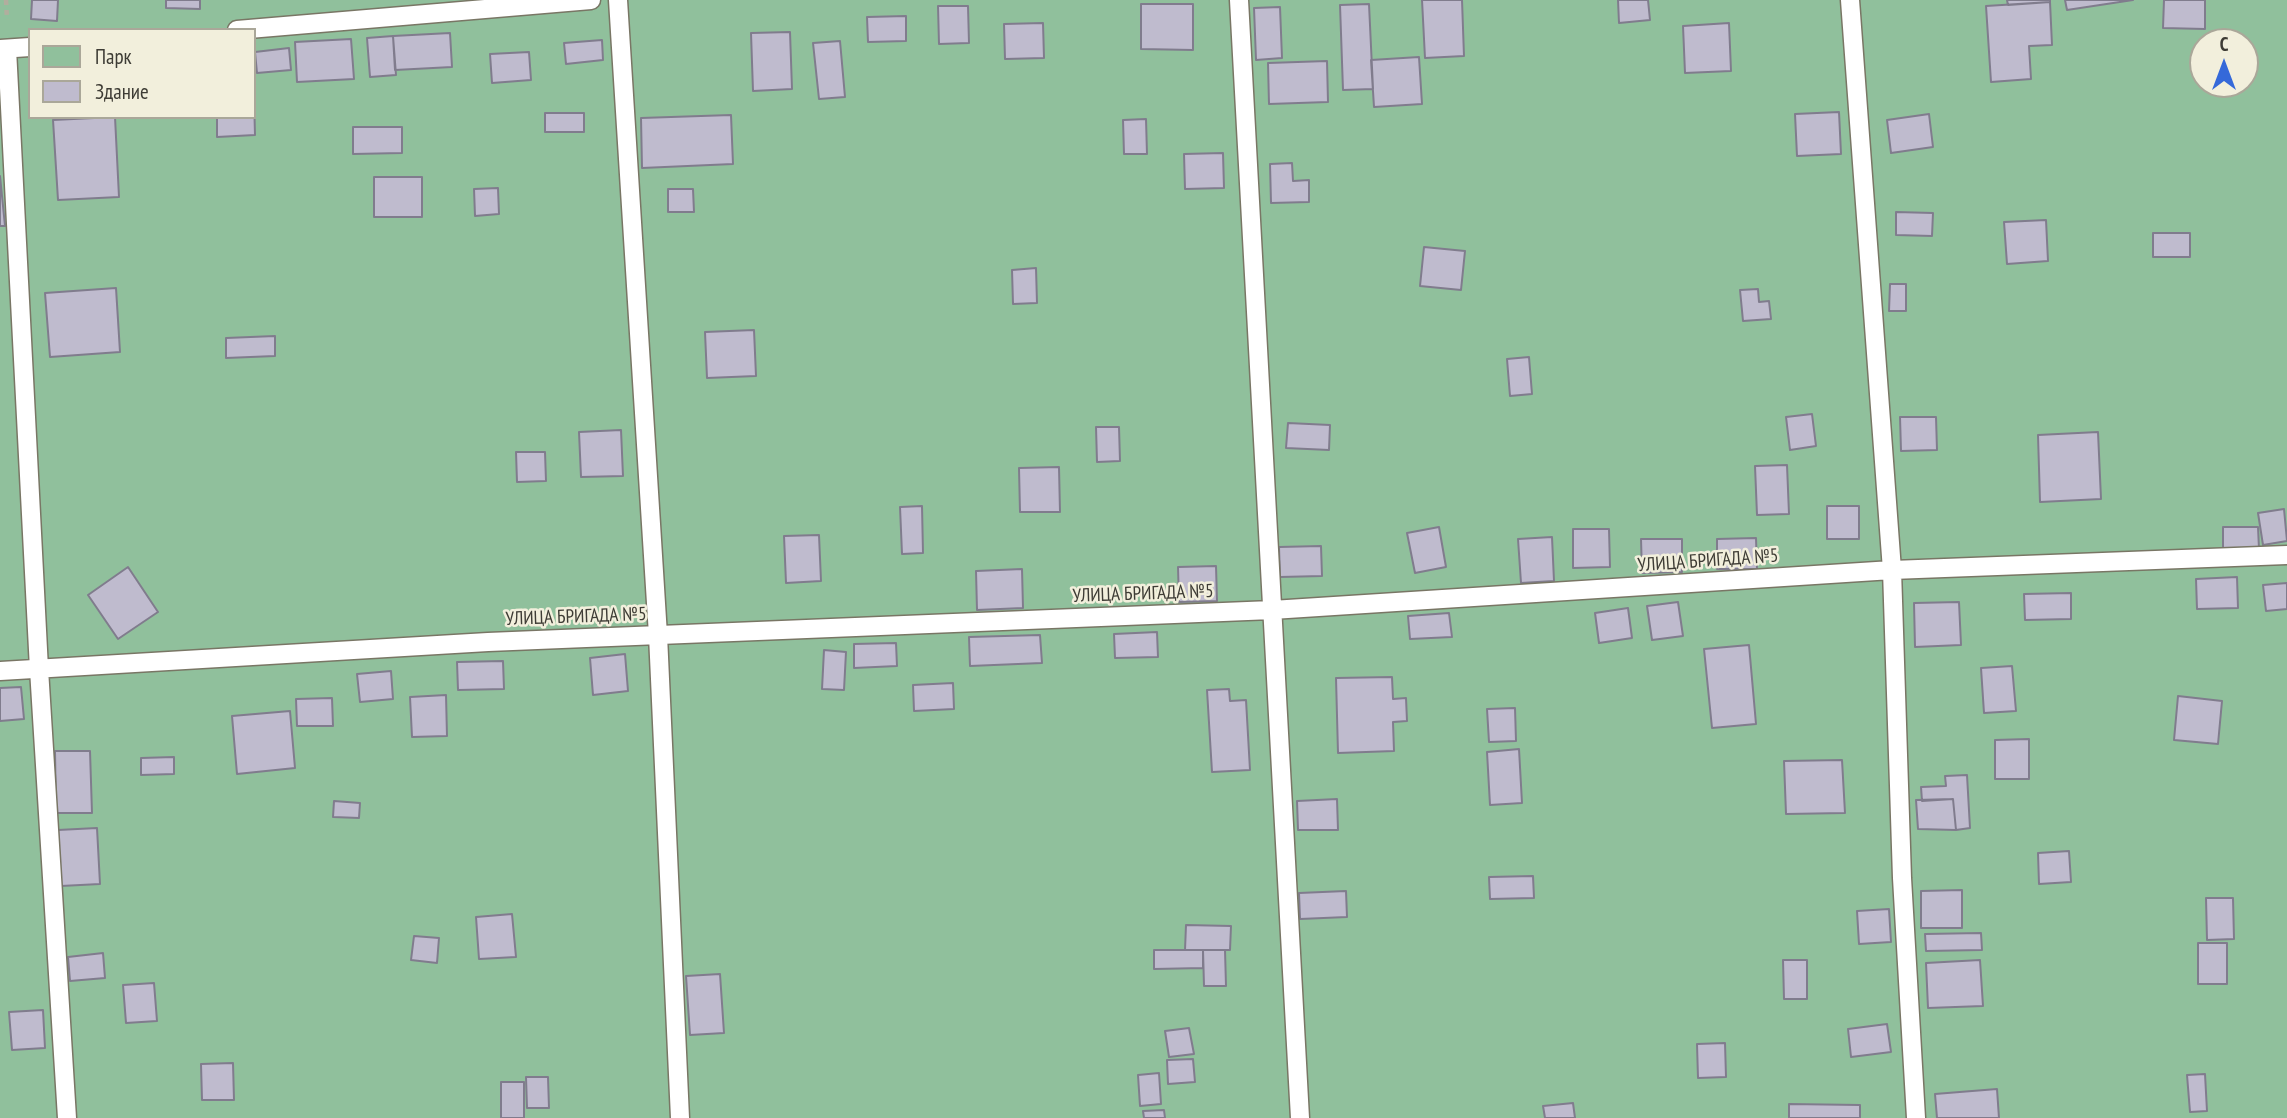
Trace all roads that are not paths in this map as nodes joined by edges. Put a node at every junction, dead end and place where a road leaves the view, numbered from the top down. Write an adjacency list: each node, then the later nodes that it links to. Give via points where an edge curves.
1 (591, 0): 5 (lane)
2 (618, 0): 11 (lane)
3 (1239, 0): 10 (lane)
4 (1850, 0): 9 (lane)
5 (256, 28)
6 (28, 47): 7 (lane)
7 (4, 49): 12 (lane)
8 (2287, 555): 9 (lane, УЛИЦА БРИГАДА №5)
9 (1892, 570): 10 (lane, УЛИЦА БРИГАДА №5); 17 (lane)
10 (1272, 610): 11 (lane, УЛИЦА БРИГАДА №5); 16 (lane)
11 (658, 635): 12 (lane, УЛИЦА БРИГАДА №5); 15 (lane)
12 (39, 669): 13 (lane, УЛИЦА БРИГАДА №5); 14 (lane)
13 (0, 671)
14 (66, 1118)
15 (680, 1118)
16 (1300, 1118)
17 (1916, 1118)

